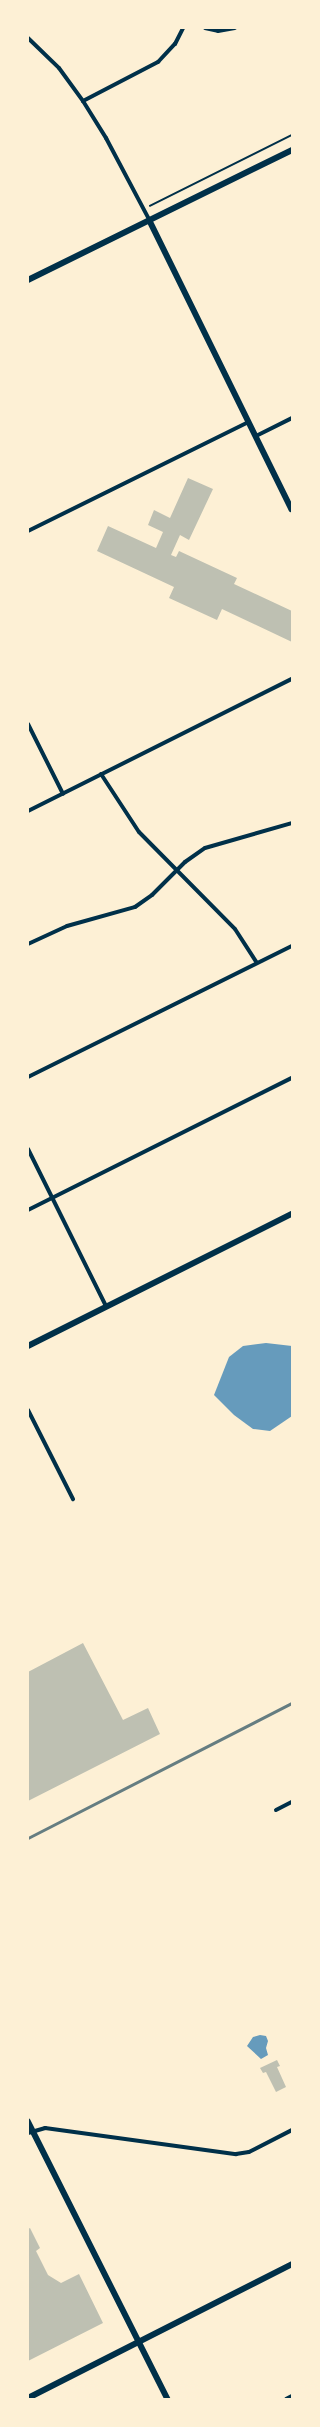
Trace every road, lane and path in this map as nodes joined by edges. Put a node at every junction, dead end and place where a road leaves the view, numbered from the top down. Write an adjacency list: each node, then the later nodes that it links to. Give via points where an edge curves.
1 (183, 28): 5 (street, via 175,44 158,62)
2 (205, 28): 3 (street, via 218,31)
3 (235, 28)
4 (28, 38): 5 (street, via 59,68)
5 (83, 101): 9 (street, via 106,138)
6 (292, 135): 8 (path)
7 (292, 150): 9 (street)
8 (150, 206)
9 (150, 221): 10 (street); 12 (street)
10 (28, 280)
11 (292, 418): 13 (street)
12 (249, 422): 13 (street); 15 (street)
13 (256, 436): 14 (street)
14 (292, 509)
15 (28, 531)
16 (292, 679): 18 (street)
17 (28, 724): 19 (street)
18 (101, 774): 19 (street); 22 (street, via 128,818)
19 (63, 794): 20 (street)
20 (28, 811)
21 (292, 823): 22 (street, via 217,842 194,855)
22 (176, 871): 23 (street, via 152,895 135,907 67,926); 25 (street, via 235,929)
23 (28, 944)
24 (292, 946): 25 (street)
25 (257, 963): 26 (street)
26 (28, 1077)
27 (292, 1078): 29 (street)
28 (28, 1149): 29 (street)
29 (52, 1198): 30 (street); 32 (street)
30 (28, 1210)
31 (292, 1214): 32 (street)
32 (106, 1306): 33 (street)
33 (28, 1346)
34 (28, 1410): 35 (street)
35 (74, 1499)
36 (292, 1802): 37 (street)
37 (276, 1810)
38 (28, 2121): 40 (street)
39 (292, 2130): 40 (street, via 249,2152 236,2154 45,2128)
40 (31, 2132): 42 (street)
41 (292, 2264): 42 (main road)
42 (140, 2341): 44 (main road); 45 (street)
43 (292, 2396): 46 (street)
44 (28, 2398)
45 (168, 2399)
46 (286, 2399)

